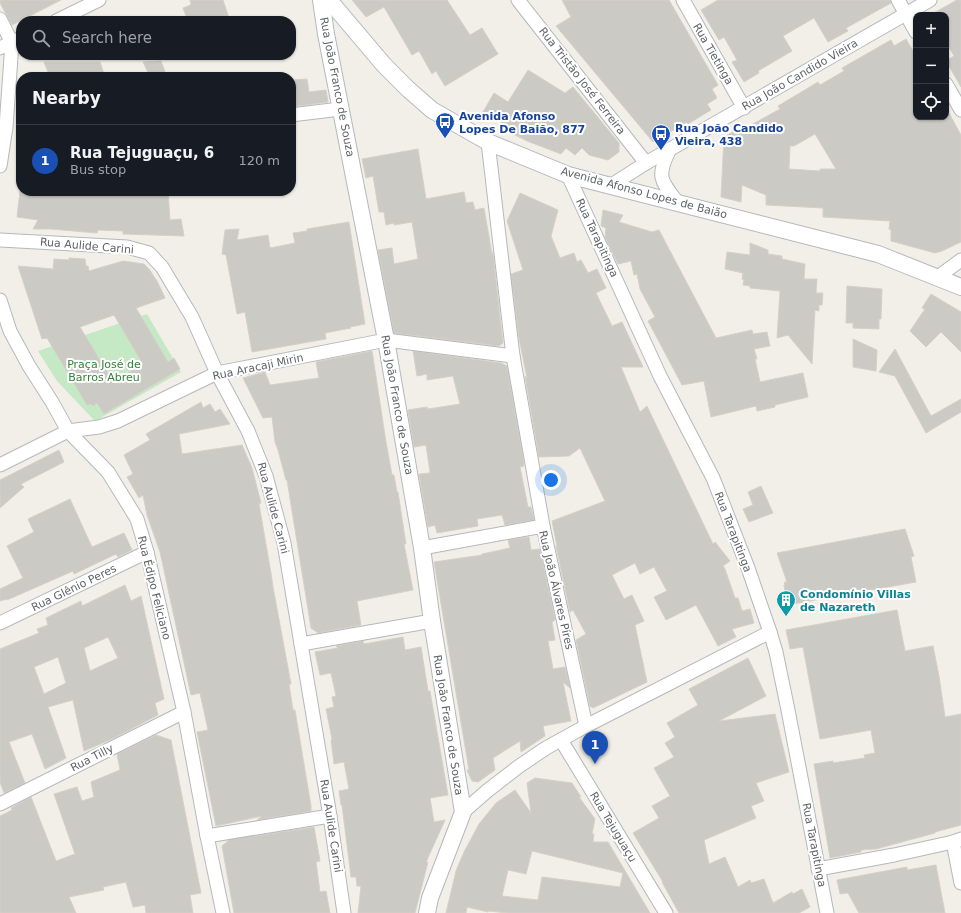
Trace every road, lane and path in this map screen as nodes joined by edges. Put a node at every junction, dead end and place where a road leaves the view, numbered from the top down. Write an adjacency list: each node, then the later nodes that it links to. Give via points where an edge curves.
1 (99, 0): 9 (street)
2 (321, 0): 13 (street, Rua João Franco de Souza)
3 (329, 0): 11 (street, Avenida Afonso Lopes de Baião)
4 (518, 0): 22 (street, Rua Tristão José Ferreira)
5 (683, 0): 17 (street, Rua Tietinga)
6 (898, 0): 8 (street)
7 (930, 0): 8 (street, Rua João Candido Vieira)
8 (906, 14): 12 (street); 17 (street, Rua João Candido Vieira)
9 (66, 16)
10 (0, 19): 14 (street)
11 (346, 20): 13 (street, via 335,24); 20 (street, Avenida Afonso Lopes de Baião, via 384,65 417,98 432,110)
12 (913, 27)
13 (326, 34): 16 (street, Rua João Franco de Souza)
14 (11, 43): 23 (street, via 6,127)
15 (949, 89): 18 (street)
16 (340, 108): 19 (street); 32 (street, Rua João Franco de Souza)
17 (744, 108): 21 (street, Rua João Candido Vieira)
18 (961, 110)
19 (296, 114)
20 (488, 142): 24 (street, Avenida Afonso Lopes de Baião); 33 (street)
21 (669, 151): 22 (street, Rua João Candido Vieira); 26 (street, via 663,163 661,176 664,185)
22 (646, 163): 25 (street, Rua João Candido Vieira)
23 (0, 166)
24 (568, 175): 25 (street, Avenida Afonso Lopes de Baião); 42 (street, Rua Tarapitinga, via 660,376 713,478)
25 (610, 186): 26 (street, Avenida Afonso Lopes de Baião)
26 (678, 203): 29 (street, Avenida Afonso Lopes de Baião, via 878,254)
27 (0, 240): 34 (street, Rua Aulide Carini, via 127,247 149,253 162,267 192,317)
28 (961, 260): 29 (street)
29 (938, 277): 30 (street, Avenida Afonso Lopes de Baião)
30 (961, 287)
31 (0, 300): 35 (street, Rua Édipo Feliciano, via 10,331)
32 (386, 340): 33 (street, Rua Aracaji Mirin); 34 (street, Rua Aracaji Mirin); 38 (street, Rua João Franco de Souza)
33 (514, 356): 37 (street)
34 (217, 373): 35 (street, Rua Aracaji Mirin, via 118,421 99,427); 43 (street, Rua Aulide Carini, via 248,431 266,476 284,543)
35 (68, 431): 36 (street, Rua Aracaji Mirin); 39 (street, Rua Édipo Feliciano, via 108,472 137,519)
36 (0, 465)
37 (543, 526): 38 (street, Rua João Álvares Píres); 45 (street, Rua João Álvares Píres)
38 (422, 548): 40 (street, Rua João Franco de Souza)
39 (147, 552): 41 (street, Rua Glênio Peres); 44 (street, Rua Édipo Feliciano)
40 (432, 622): 43 (street); 48 (street, Rua João Franco de Souza)
41 (0, 623)
42 (770, 632): 45 (street); 52 (street, Rua Tarapitinga, via 788,710)
43 (301, 644): 49 (street, Rua Aulide Carini)
44 (184, 712): 47 (street, Rua Tilly); 50 (street, Rua Édipo Feliciano)
45 (586, 726): 46 (street)
46 (561, 740): 48 (street, via 518,767); 57 (street, Rua Tejuguaçu)
47 (0, 804)
48 (463, 812): 56 (street, via 430,898)
49 (330, 816): 50 (street); 55 (street, Rua Aulide Carini)
50 (207, 836): 54 (street, Rua Édipo Feliciano)
51 (957, 840): 52 (street); 53 (street)
52 (818, 869): 58 (street, Rua Tarapitinga)
53 (961, 883)
54 (223, 913)
55 (344, 913)
56 (428, 913)
57 (666, 913)
58 (827, 913)

